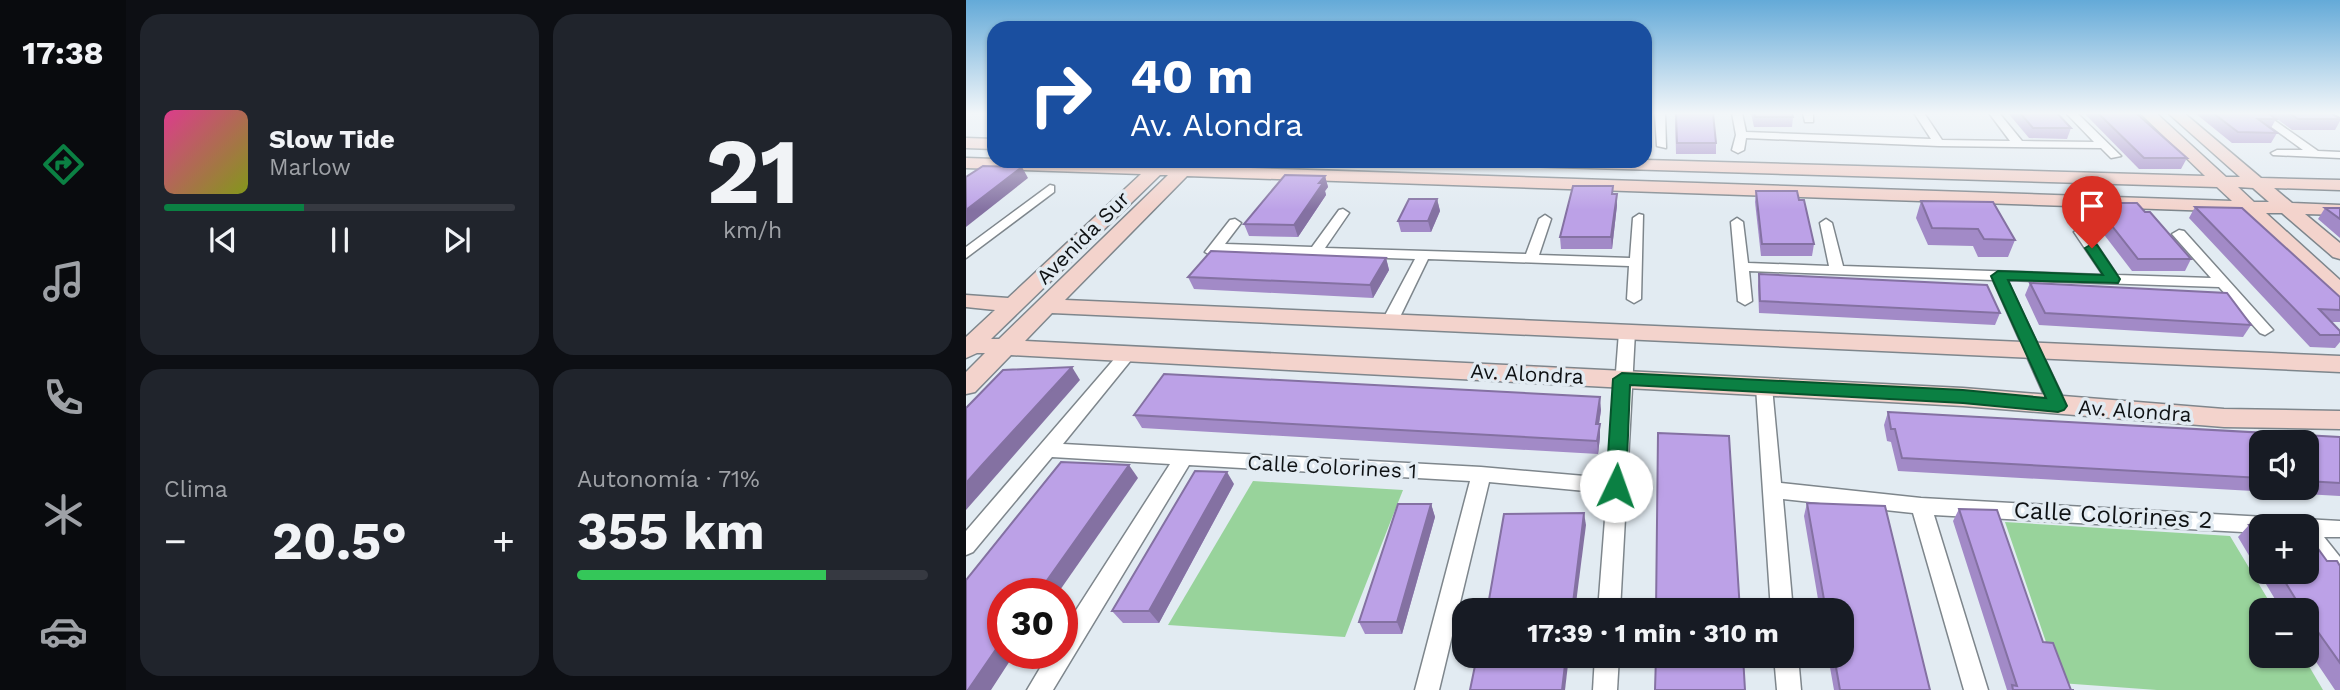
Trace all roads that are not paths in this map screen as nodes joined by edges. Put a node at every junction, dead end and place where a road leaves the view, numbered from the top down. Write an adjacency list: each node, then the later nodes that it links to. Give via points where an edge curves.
1 (1739, 145): 6 (street)
2 (2102, 145): 10 (street)
3 (2182, 145): 17 (main road)
4 (2212, 145): 18 (main road)
5 (2303, 145): 8 (street)
6 (1738, 150)
7 (2277, 153): 8 (street)
8 (2315, 154): 9 (street)
9 (2340, 155)
10 (2115, 156)
11 (966, 163): 12 (main road)
12 (987, 163)
13 (1652, 165): 17 (main road)
14 (1156, 168): 51 (main road)
15 (1186, 168): 52 (main road, Avenida Sur)
16 (1214, 168): 21 (main road)
17 (2220, 180): 18 (main road); 21 (main road)
18 (2256, 183): 19 (main road); 22 (main road)
19 (2340, 185)
20 (1049, 189): 33 (street)
21 (2252, 207): 22 (main road); 47 (main road)
22 (2286, 208): 23 (main road); 36 (main road)
23 (2340, 210)
24 (1343, 213): 35 (street)
25 (1639, 218): 40 (street)
26 (1545, 219): 39 (street)
27 (1737, 222): 42 (street)
28 (1235, 223): 34 (street)
29 (1826, 223): 43 (street)
30 (2081, 232): 45 (street)
31 (2179, 234): 46 (street)
32 (966, 235): 33 (street)
33 (988, 236): 37 (street)
34 (1215, 248): 35 (street); 41 (street)
35 (1316, 251): 38 (street)
36 (2340, 253)
37 (966, 254)
38 (1424, 254): 39 (street); 53 (street)
39 (1531, 258): 40 (street)
40 (1636, 262): 48 (street)
41 (1200, 267)
42 (1740, 267): 43 (street); 49 (street)
43 (1837, 270): 44 (street)
44 (1998, 276): 45 (street); 56 (street)
45 (2113, 279): 46 (street)
46 (2225, 284): 54 (street)
47 (2340, 291)
48 (1634, 299)
49 (1745, 300)
50 (966, 301): 51 (main road)
51 (1013, 304): 52 (street); 57 (main road)
52 (1046, 306): 53 (main road); 58 (main road, Avenida Sur)
53 (1390, 321): 55 (main road)
54 (2265, 330)
55 (1627, 332): 56 (main road); 62 (street)
56 (2030, 344): 60 (main road); 64 (street)
57 (968, 347): 58 (main road, Av. Alondra)
58 (1005, 347): 59 (main road, Av. Alondra); 61 (main road, Avenida Sur)
59 (1122, 361): 62 (main road, Av. Alondra); 66 (street)
60 (2340, 363)
61 (966, 386)
62 (1621, 389): 63 (main road, Av. Alondra); 69 (street)
63 (1764, 394): 64 (main road, Av. Alondra, via 1963,397); 70 (street)
64 (2058, 406): 65 (main road, Av. Alondra, via 2224,418)
65 (2340, 420)
66 (1047, 450): 67 (street, Calle Colorines 1); 76 (street)
67 (1182, 459): 68 (street, Calle Colorines 1); 80 (street)
68 (1481, 474): 69 (street, Calle Colorines 1); 85 (street)
69 (1616, 486): 78 (street)
70 (1771, 491): 71 (street, Calle Colorines 2); 79 (street)
71 (1921, 506): 72 (street, Calle Colorines 2); 88 (street)
72 (2249, 524)
73 (2319, 527): 74 (street, Calle Colorines 2)
74 (2340, 528)
75 (2319, 545): 77 (street)
76 (966, 546)
77 (2340, 573)
78 (1610, 598)
79 (1781, 598)
80 (1078, 627)
81 (1606, 668): 86 (street)
82 (1787, 668): 87 (street)
83 (1052, 669): 84 (street)
84 (1039, 690)
85 (1427, 690)
86 (1605, 690)
87 (1790, 690)
88 (1976, 690)

